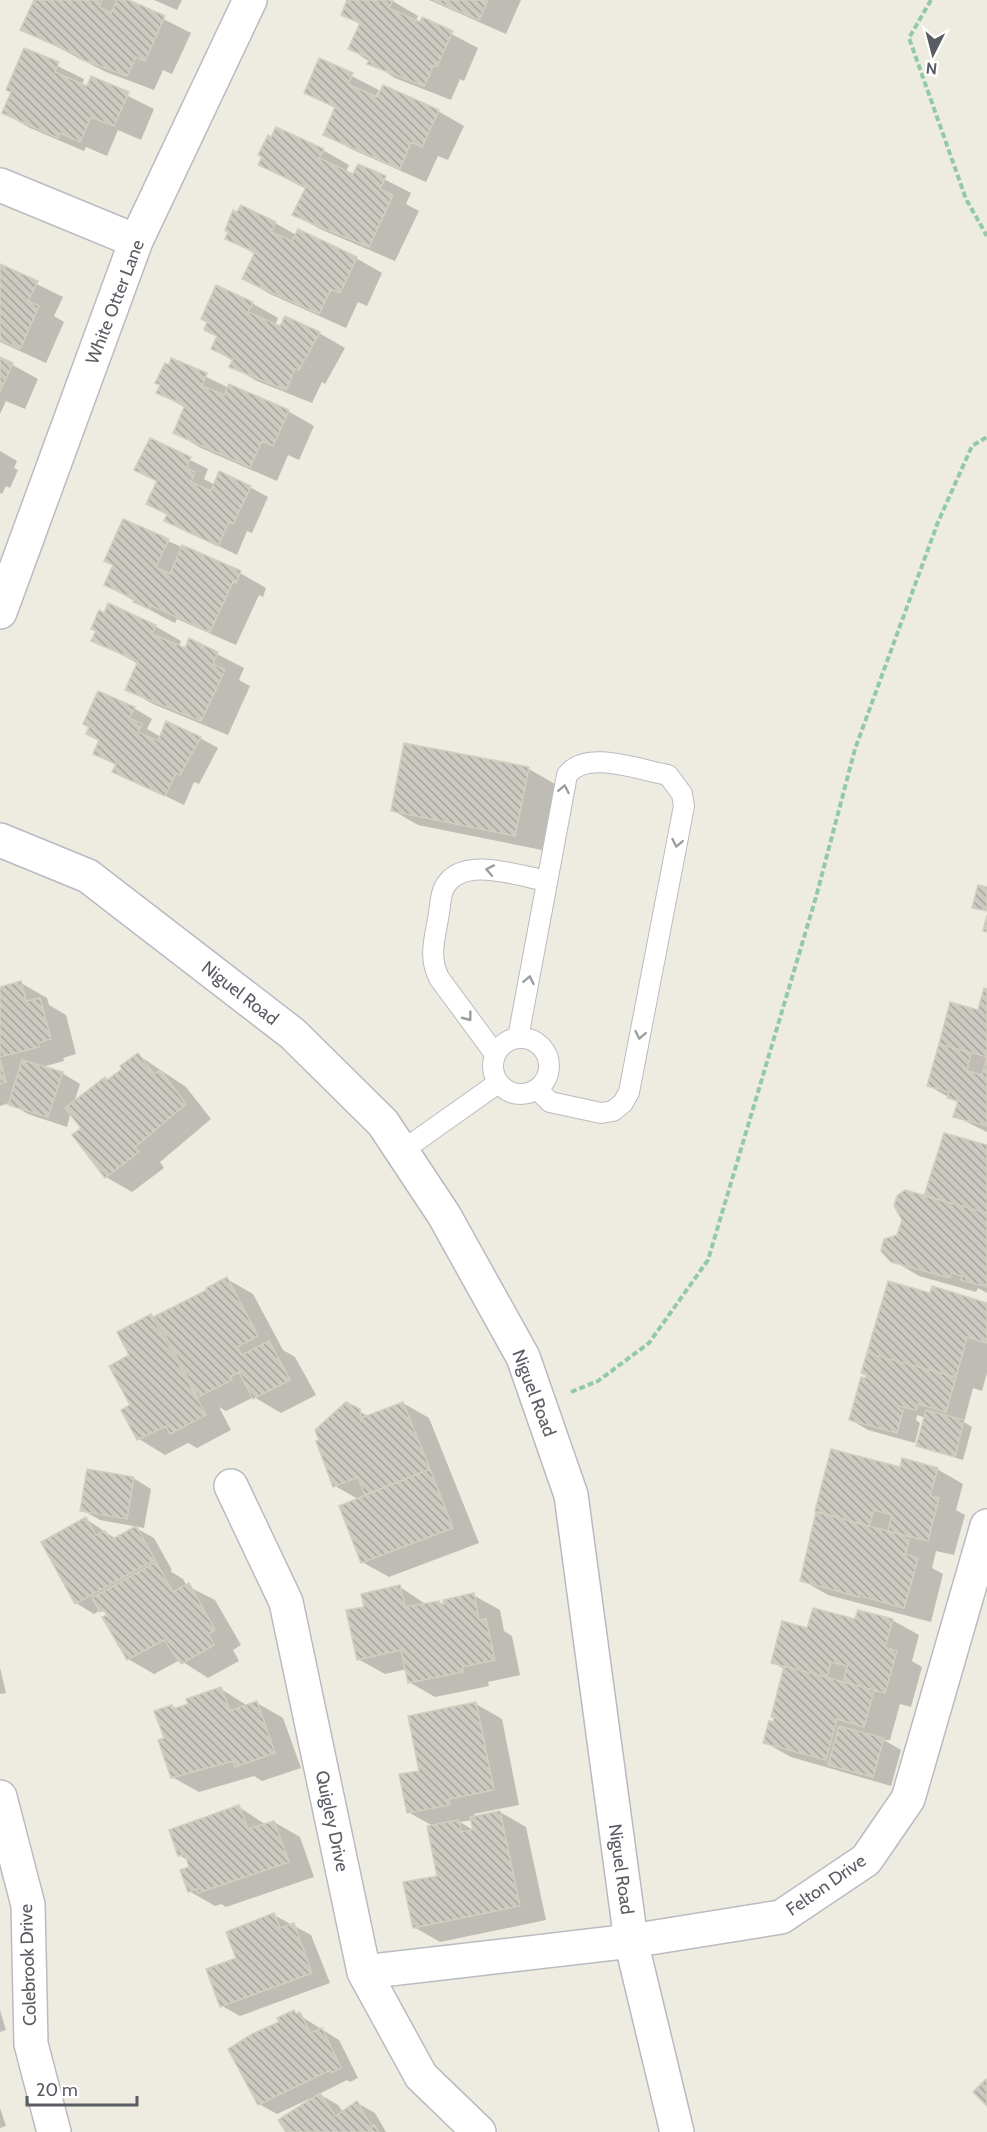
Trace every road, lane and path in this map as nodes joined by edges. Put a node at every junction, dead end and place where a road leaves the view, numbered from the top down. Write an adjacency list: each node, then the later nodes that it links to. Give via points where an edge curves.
1 (250, 0): 5 (street, White Otter Lane)
2 (931, 0): 4 (path, via 909,38 966,199)
3 (0, 185): 5 (street)
4 (987, 236)
5 (136, 241): 7 (street, White Otter Lane)
6 (987, 437): 15 (path, via 972,446 938,522 855,749 816,897 708,1260 649,1343 598,1381)
7 (0, 612)
8 (0, 840): 14 (street, Niguel Road, via 88,876 293,1034 383,1123)
9 (547, 881): 10 (lane, one-way to 9); 11 (lane, one-way to 11, via 474,867 450,879 443,889 432,954 434,966); 13 (lane, one-way to 13, via 567,775 573,767 594,761 668,775 675,783 684,806 629,1092 613,1111 601,1113 550,1102)
10 (518, 1038): 11 (lane, via 501,1046); 13 (lane, via 536,1042 548,1056 548,1075)
11 (495, 1054): 12 (lane, via 493,1072)
12 (498, 1083): 13 (lane, via 520,1095); 14 (lane)
13 (537, 1089)
14 (402, 1151): 15 (street, Niguel Road, via 444,1215 523,1357)
15 (540, 1404): 19 (street, Niguel Road, via 571,1495)
16 (231, 1486): 20 (street, Quigley Drive, via 286,1602)
17 (987, 1526): 19 (street, Felton Drive, via 908,1799 866,1860 781,1917)
18 (0, 1797): 21 (street, Colebrook Drive, via 28,1905 31,2044)
19 (631, 1941): 20 (street, Felton Drive); 23 (street, Niguel Road)
20 (364, 1972): 22 (street, Quigley Drive, via 422,2076)
21 (54, 2132)
22 (479, 2132)
23 (677, 2132)

